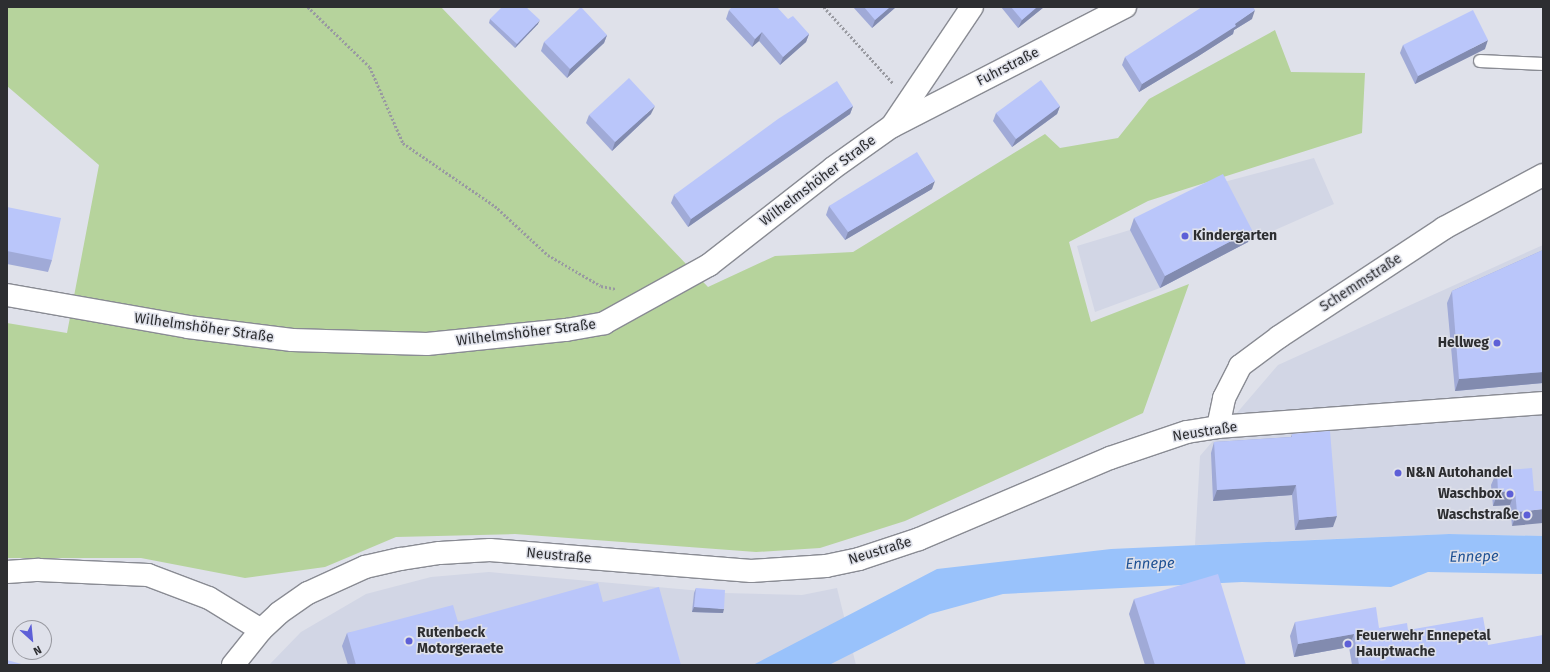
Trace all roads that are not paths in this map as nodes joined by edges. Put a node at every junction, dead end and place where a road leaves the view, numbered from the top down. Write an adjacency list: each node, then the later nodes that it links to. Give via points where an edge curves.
1 (972, 7): 5 (street, Wilhelmshöher Straße)
2 (1125, 7): 5 (street, Fuhrstraße)
3 (1480, 60): 4 (lane)
4 (1543, 64)
5 (892, 126): 7 (street, Wilhelmshöher Straße, via 833,168 709,265 604,323 566,330 420,344 292,340 188,327)
6 (1543, 175): 9 (street, Schemmstraße, via 1444,228 1280,336 1240,366 1224,398)
7 (7, 295)
8 (1543, 403): 9 (street, Neustraße)
9 (1218, 427): 11 (street, Neustraße, via 1187,432 1140,448 919,539 859,559 792,570 751,571 490,550 440,553 364,567 308,593 279,613)
10 (7, 572): 11 (street, via 39,570 148,574 209,598)
11 (261, 630): 12 (street, Neustraße)
12 (233, 665)

